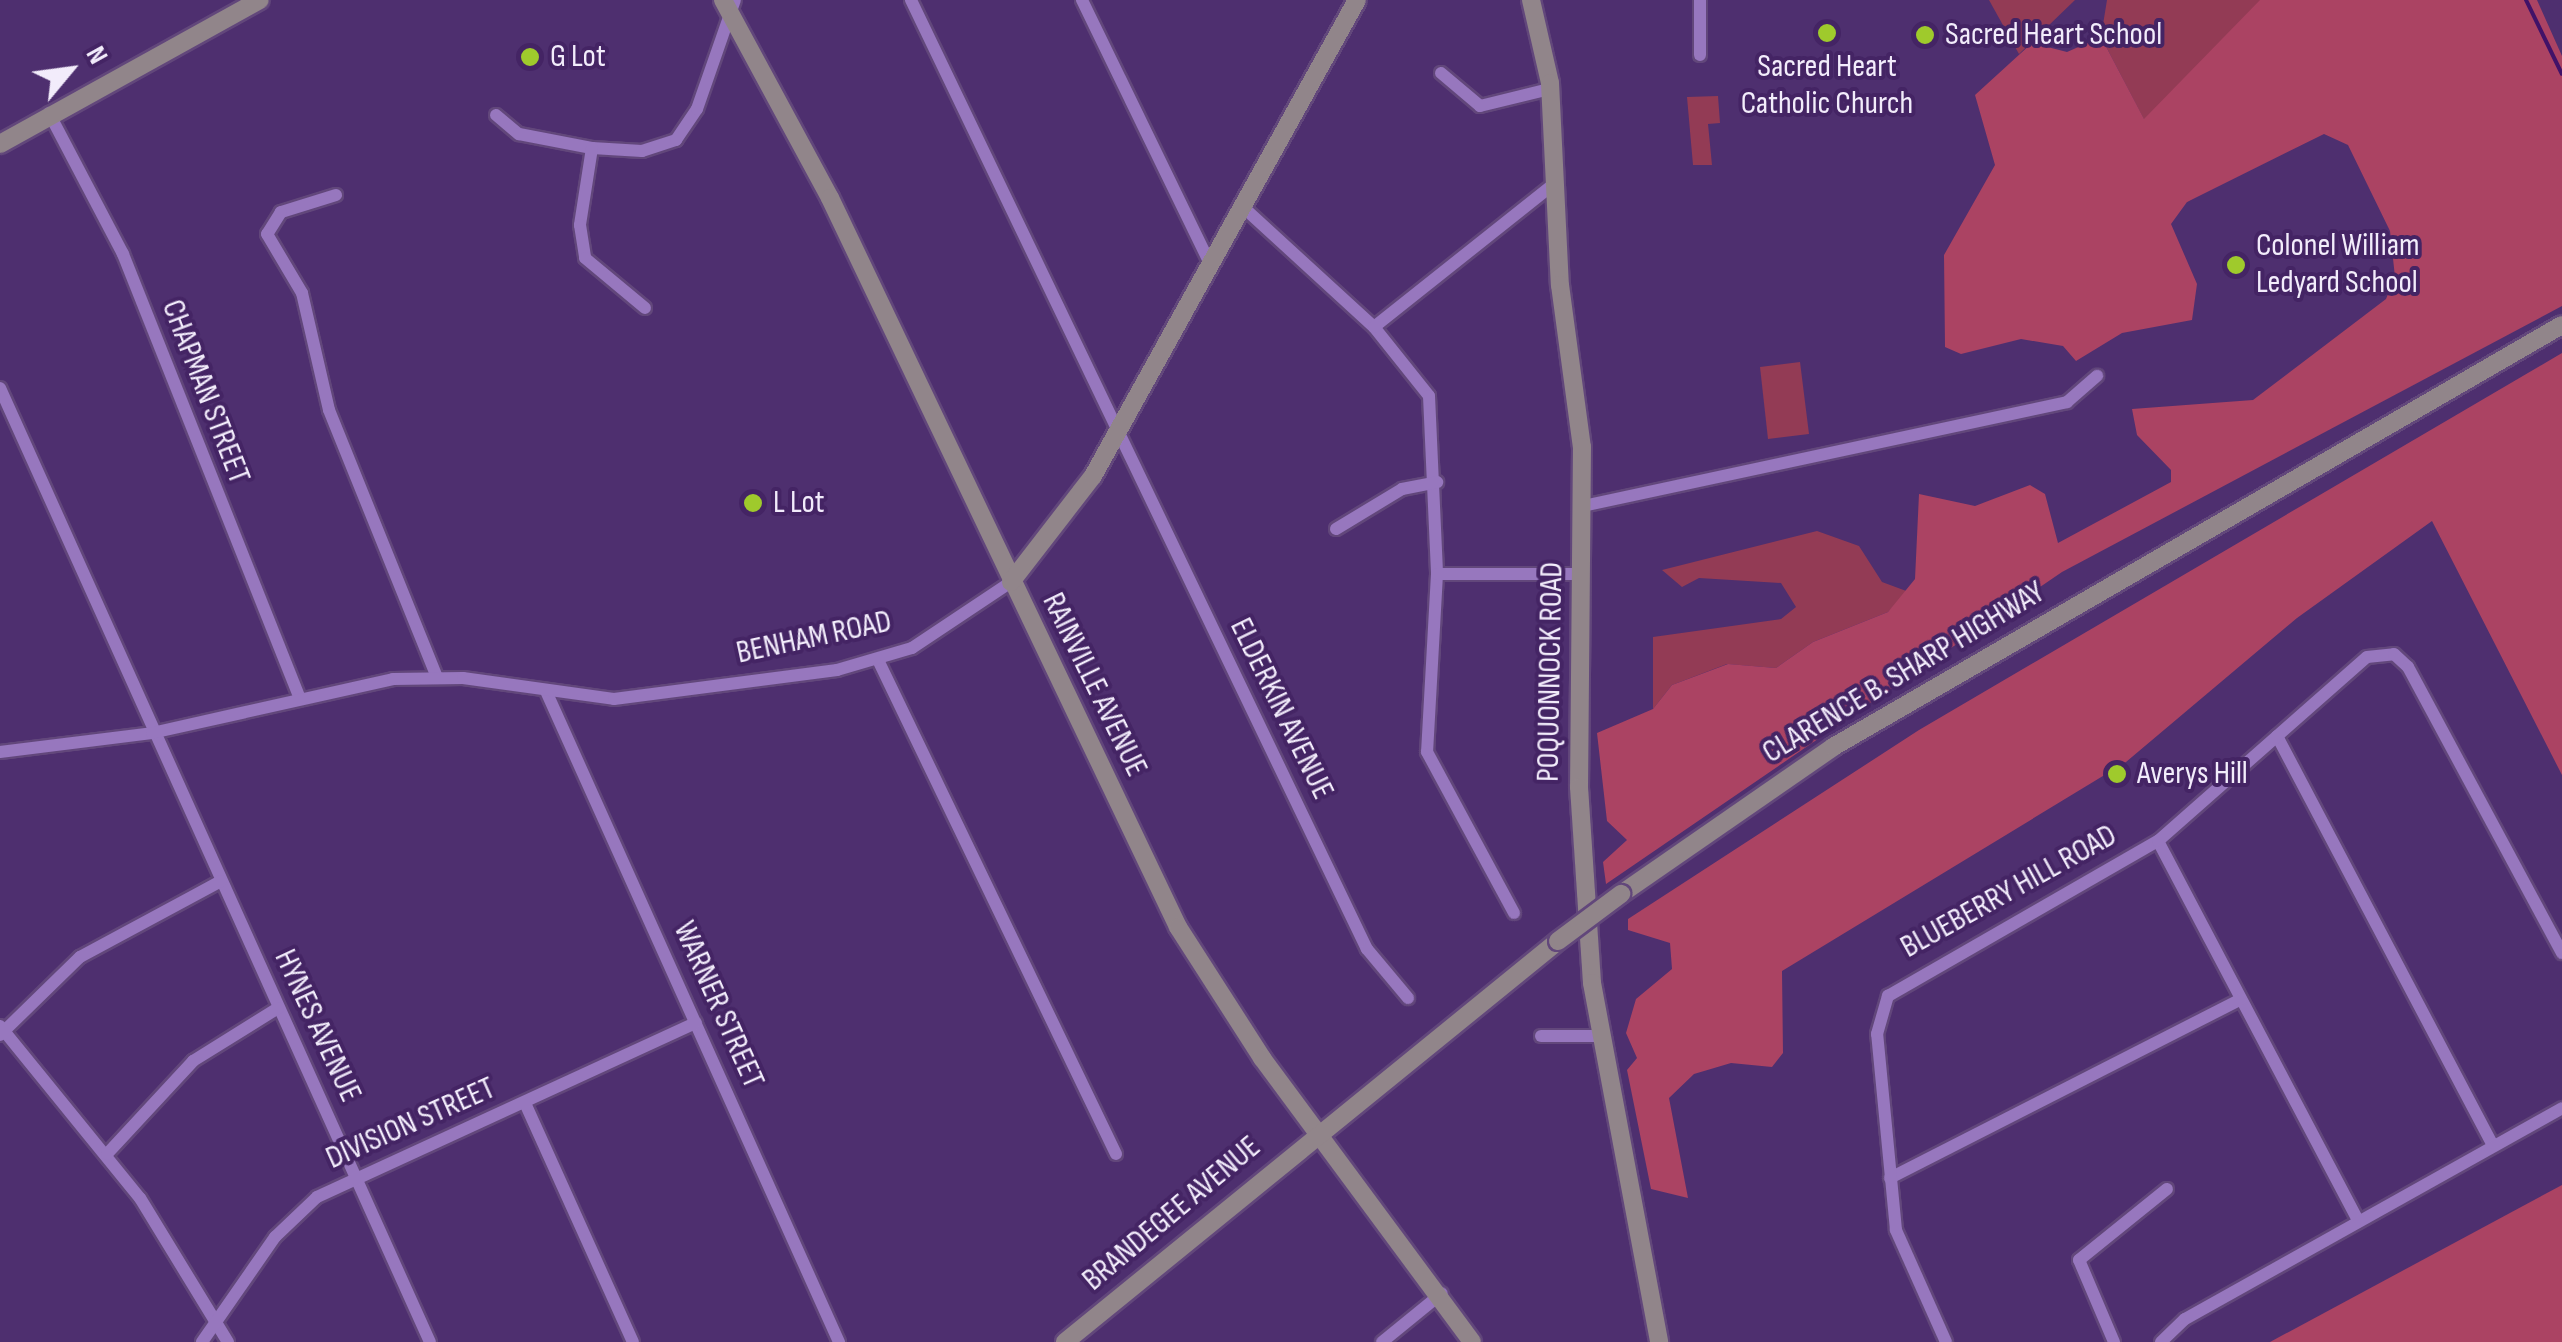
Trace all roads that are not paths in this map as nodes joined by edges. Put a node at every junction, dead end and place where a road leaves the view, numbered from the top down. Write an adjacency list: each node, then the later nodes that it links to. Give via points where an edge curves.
1 (260, 0): 11 (main road)
2 (910, 0): 24 (street, ELDERKIN AVENUE)
3 (1082, 0): 18 (street)
4 (1358, 0): 17 (main road, BENHAM ROAD)
5 (1531, 0): 10 (main road, POQUONNOCK ROAD)
6 (1700, 0): 8 (street)
7 (730, 4): 14 (street, via 687,128 642,151); 30 (main road, RAINVILLE AVENUE)
8 (1700, 55)
9 (1441, 73): 10 (street, via 1480,106)
10 (1550, 90): 15 (main road, POQUONNOCK ROAD)
11 (49, 113): 13 (main road); 34 (street, CHAPMAN STREET, via 123,254)
12 (496, 115): 14 (street, via 519,134)
13 (0, 144)
14 (592, 148): 19 (street, via 580,225 585,258)
15 (1555, 182): 21 (street); 26 (main road, POQUONNOCK ROAD)
16 (336, 195): 32 (street, via 281,212 268,234 302,294 330,410)
17 (1243, 207): 18 (main road, BENHAM ROAD); 21 (street)
18 (1211, 266): 24 (main road, BENHAM ROAD)
19 (645, 308)
20 (2562, 325): 51 (main road, CLARENCE B. SHARP HIGHWAY, bridge, via 1833,748 1620,894)
21 (1374, 327): 25 (street, via 1429,396)
22 (2097, 376): 26 (street, via 2066,402)
23 (0, 388): 35 (street, HYNES AVENUE)
24 (1116, 435): 30 (main road, BENHAM ROAD); 42 (street, ELDERKIN AVENUE, via 1370,956)
25 (1437, 482): 27 (street, via 1402,489); 28 (street)
26 (1583, 506): 29 (main road, POQUONNOCK ROAD)
27 (1336, 530)
28 (1436, 574): 29 (street); 40 (street, via 1429,760)
29 (1583, 574): 48 (main road, POQUONNOCK ROAD, via 1579,787)
30 (1011, 582): 31 (street, BENHAM ROAD, via 942,634); 51 (main road, RAINVILLE AVENUE, via 1178,927)
31 (879, 662): 33 (street, BENHAM ROAD, via 668,696); 54 (street)
32 (436, 677): 33 (street, BENHAM ROAD); 34 (street, BENHAM ROAD)
33 (546, 691): 45 (street, WARNER STREET)
34 (299, 696): 35 (street, BENHAM ROAD)
35 (152, 733): 37 (street, BENHAM ROAD); 39 (street, HYNES AVENUE)
36 (2277, 736): 38 (street, BLUEBERRY HILL ROAD); 41 (street, BLUEBERRY HILL ROAD, via 2367,657 2394,654); 52 (street)
37 (0, 752)
38 (2158, 841): 43 (street); 56 (street, BLUEBERRY HILL ROAD, via 1888,996 1877,1034)
39 (221, 881): 44 (street, HYNES AVENUE); 46 (street, via 80,957)
40 (1514, 913)
41 (2562, 953)
42 (1408, 998)
43 (2240, 1000): 56 (street); 58 (street)
44 (278, 1008): 53 (street, via 193,1060); 55 (street, HYNES AVENUE)
45 (696, 1023): 49 (street, DIVISION STREET); 65 (street, WARNER STREET)
46 (2, 1030): 53 (street)
47 (1540, 1036): 48 (street)
48 (1600, 1036): 69 (main road, POQUONNOCK ROAD)
49 (525, 1104): 55 (street, DIVISION STREET); 64 (street)
50 (2562, 1108): 52 (street)
51 (1318, 1133): 59 (main road, RAINVILLE AVENUE); 66 (main road, BRANDEGEE AVENUE)
52 (2493, 1145): 58 (street)
53 (107, 1154): 60 (street)
54 (1116, 1154)
55 (356, 1176): 60 (street, DIVISION STREET, via 292,1216); 63 (street, HYNES AVENUE)
56 (1890, 1178): 70 (street, BLUEBERRY HILL ROAD, via 1900,1247)
57 (2167, 1189): 71 (street, via 2078,1260)
58 (2358, 1220): 72 (street)
59 (1442, 1293): 67 (street); 68 (main road, RAINVILLE AVENUE)
60 (216, 1320): 61 (street, DIVISION STREET); 62 (street)
61 (202, 1342)
62 (228, 1342)
63 (430, 1342)
64 (633, 1342)
65 (839, 1342)
66 (1065, 1342)
67 (1382, 1342)
68 (1472, 1342)
69 (1659, 1342)
70 (1946, 1342)
71 (2114, 1342)
72 (2161, 1342)

